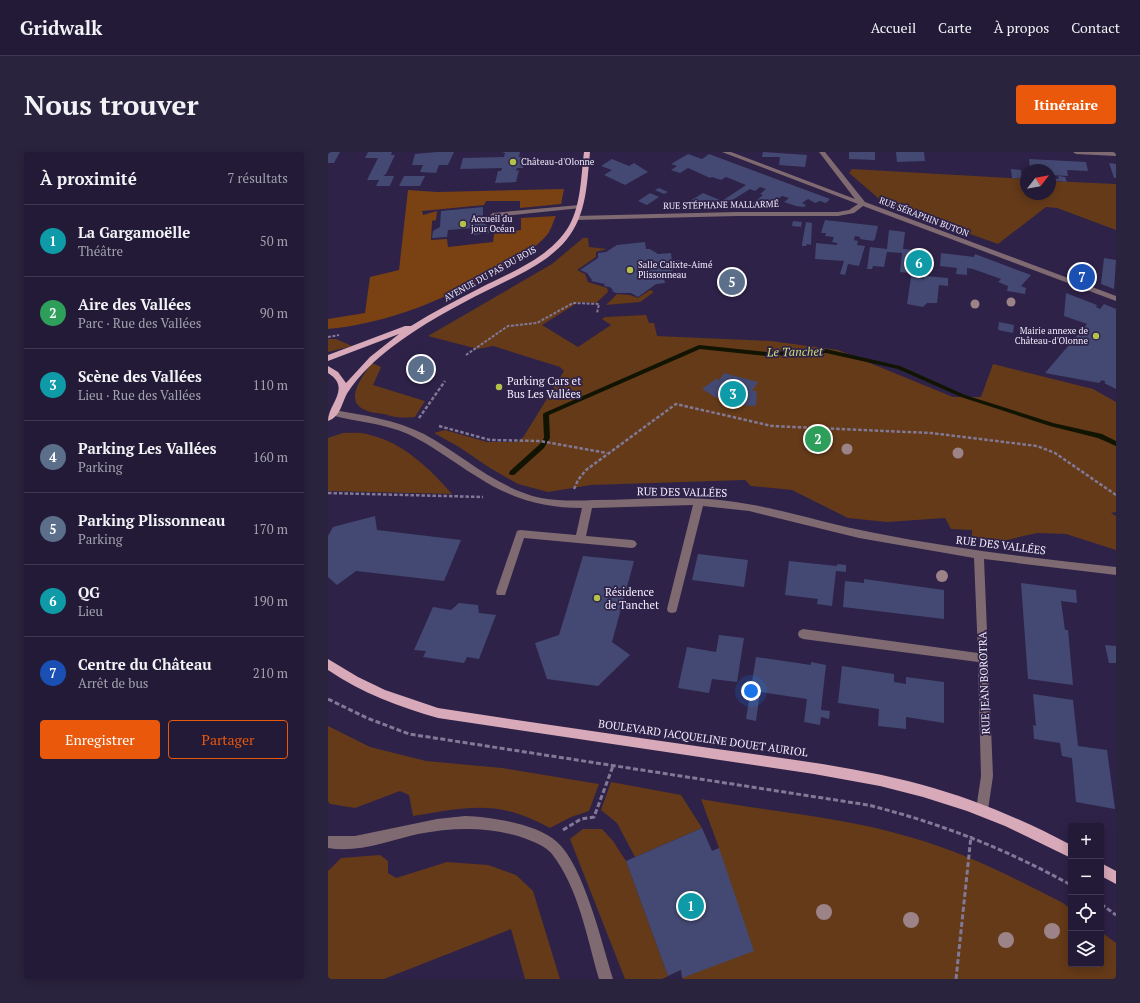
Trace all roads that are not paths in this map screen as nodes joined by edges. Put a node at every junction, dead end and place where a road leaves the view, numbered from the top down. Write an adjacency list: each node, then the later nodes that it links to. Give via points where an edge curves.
1 (587, 152): 10 (main road, AVENUE DU PAS DU BOIS)
2 (725, 152): 8 (street, RUE SÉRAPHIN BUTON)
3 (822, 152): 7 (street)
4 (1076, 152): 5 (street)
5 (1081, 152): 6 (street)
6 (1116, 154)
7 (835, 168): 8 (street, via 835,181); 9 (street)
8 (828, 191): 9 (street, RUE SÉRAPHIN BUTON)
9 (862, 203): 12 (street, RUE STÉPHANE MALLARMÉ, via 851,212 838,214); 13 (street, RUE SÉRAPHIN BUTON)
10 (579, 207): 11 (street); 12 (main road, AVENUE DU PAS DU BOIS)
11 (494, 215)
12 (576, 218): 14 (main road, AVENUE DU PAS DU BOIS, via 567,234 545,254 519,271)
13 (1116, 299)
14 (428, 320): 15 (main road, AVENUE DU PAS DU BOIS, via 368,345); 17 (main road, AVENUE DU PAS DU BOIS, via 375,355 354,376)
15 (328, 358)
16 (328, 369): 17 (main road, via 341,380)
17 (344, 391): 18 (main road, AVENUE DU PAS DU BOIS, via 341,402)
18 (331, 415): 20 (street, RUE DES VALLÉES, via 379,421 409,431 441,448 484,479 510,493 541,501)
19 (699, 502): 20 (street, RUE DES VALLÉES); 23 (street, RUE DES VALLÉES, via 750,508 875,537); 26 (street)
20 (588, 504): 21 (street)
21 (580, 540): 22 (street); 25 (street, via 520,534)
22 (632, 544)
23 (980, 555): 24 (street, RUE DES VALLÉES); 28 (street, RUE JEAN BOROTRA)
24 (1116, 571)
25 (501, 592)
26 (672, 609)
27 (803, 634): 28 (street)
28 (983, 658): 30 (street, RUE JEAN BOROTRA, via 987,761)
29 (328, 664): 30 (main road, BOULEVARD JACQUELINE DOUET AURIOL, via 347,678 375,692 405,704 438,712 863,776 940,795)
30 (982, 810): 32 (main road, BOULEVARD JACQUELINE DOUET AURIOL)
31 (328, 842): 35 (street, via 358,841 442,824 485,822 536,837 555,849 576,886)
32 (1068, 850)
33 (1104, 871): 34 (main road)
34 (1116, 878)
35 (606, 979)

